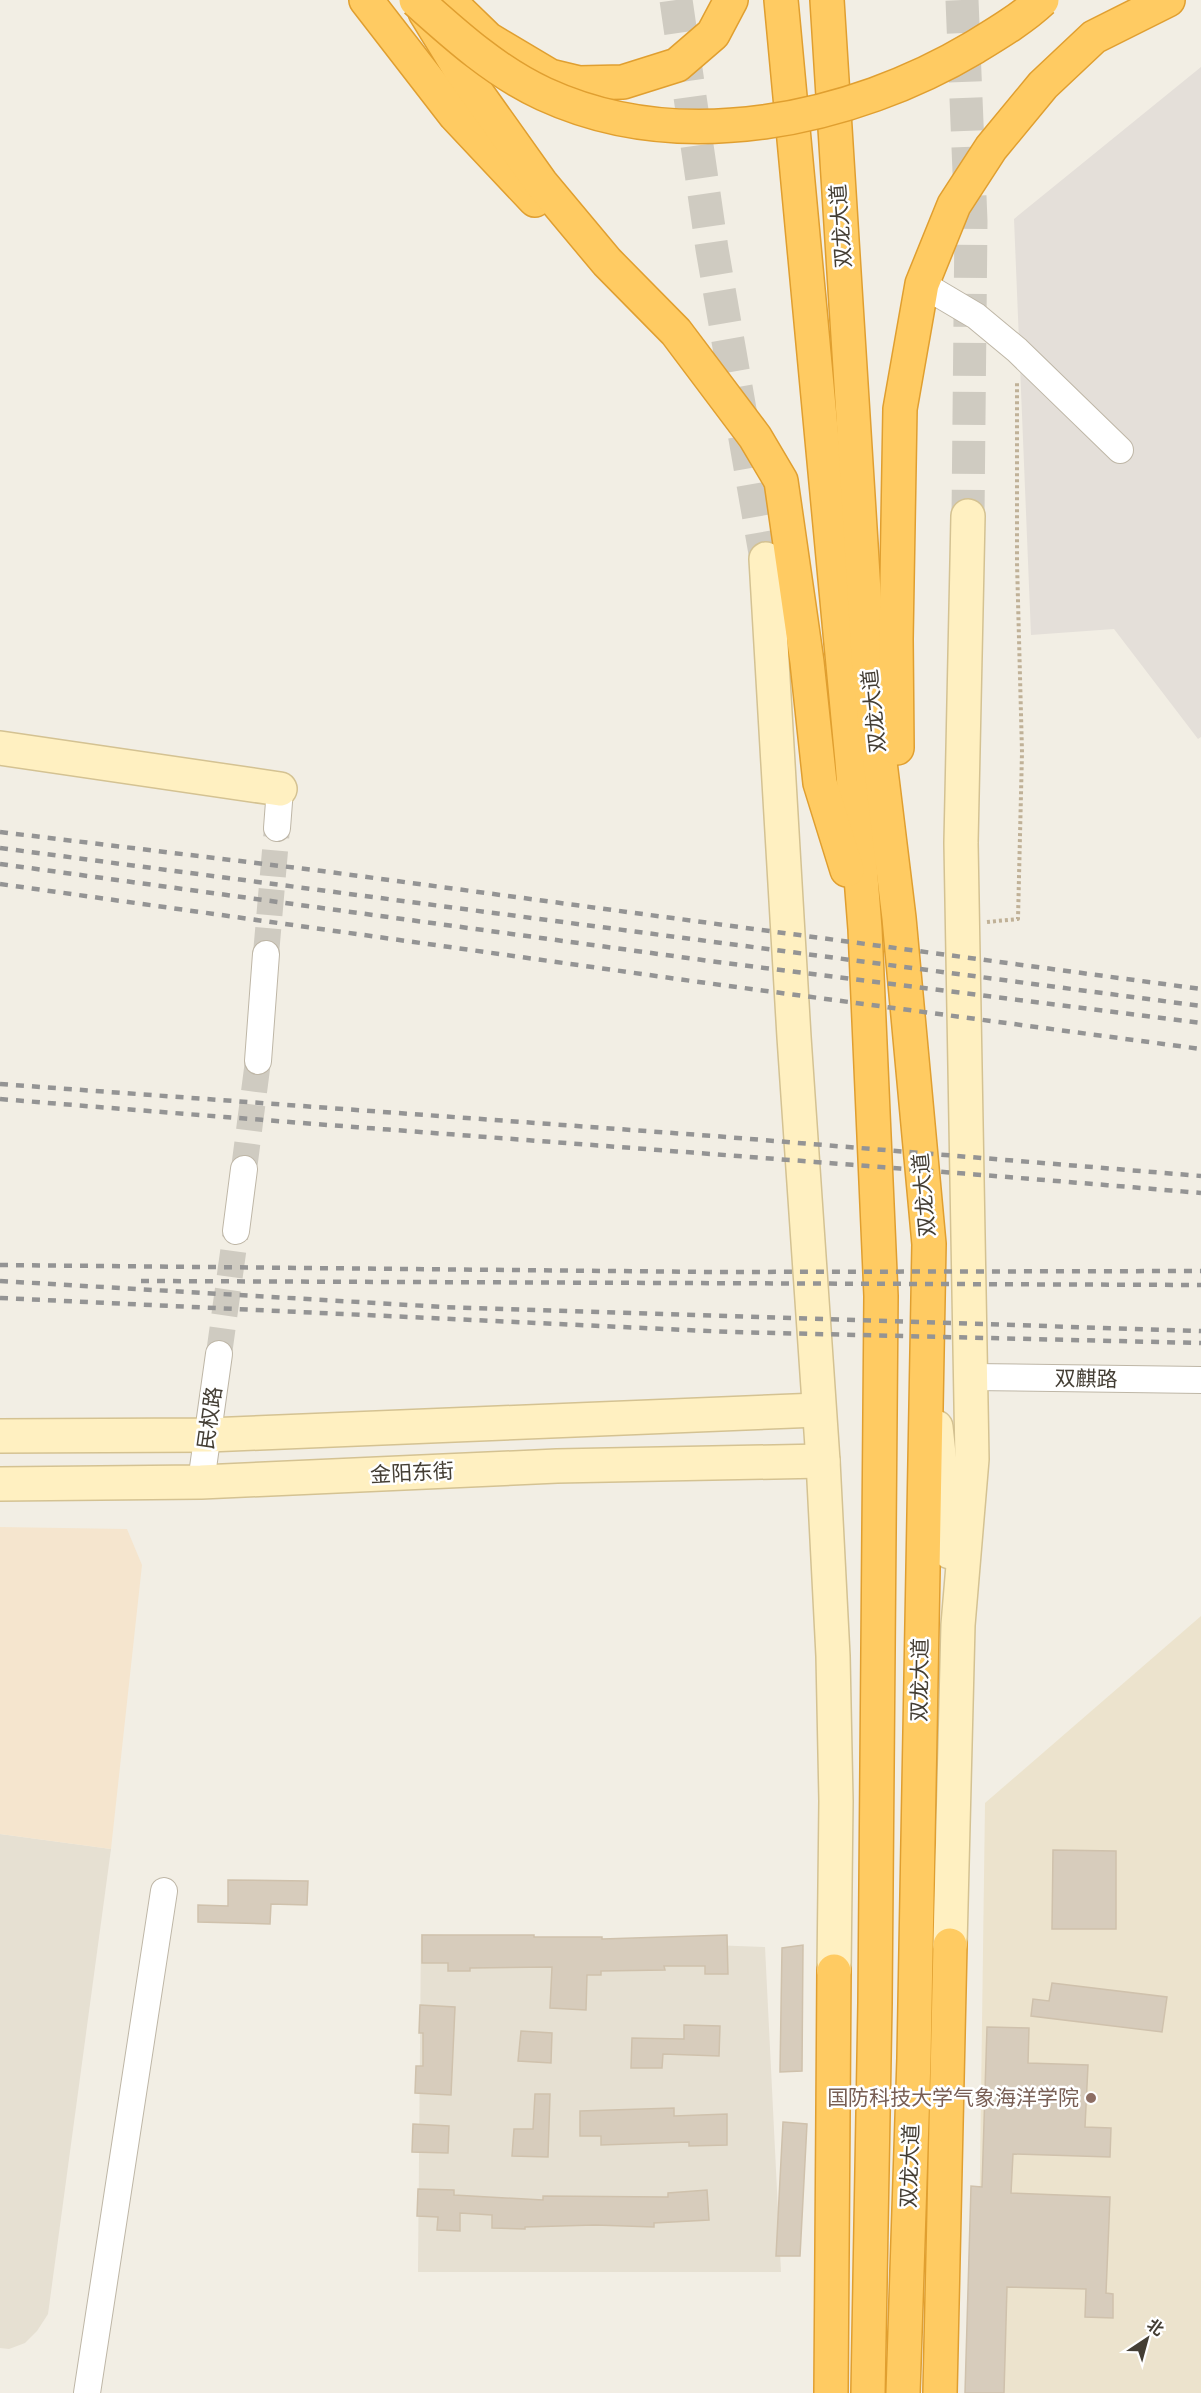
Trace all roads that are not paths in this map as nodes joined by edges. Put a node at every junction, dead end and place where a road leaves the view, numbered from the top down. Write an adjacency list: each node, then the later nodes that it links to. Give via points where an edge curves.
1 (366, 0): 10 (highway, via 455,115 497,162 584,248)
2 (417, 0): 7 (highway, bridge, via 458,38 512,77 545,95 608,117 711,126 810,115 909,82 999,33); 10 (highway, bridge, via 460,69 542,183)
3 (452, 0): 4 (highway, via 488,39 550,76 579,83 623,82 677,65 713,34)
4 (731, 0)
5 (781, 0): 18 (highway, 双龙大道)
6 (827, 0): 17 (highway, 双龙大道, via 869,672)
7 (1042, 0)
8 (1168, 0): 9 (highway, via 1094,37 1043,85 991,148 954,205)
9 (922, 284): 11 (street, via 976,316 1017,350); 17 (highway, via 900,409 896,639)
10 (630, 285): 18 (highway, via 676,332 755,437 781,481 820,783)
11 (1120, 450)
12 (968, 516): 25 (street, via 961,831)
13 (766, 559): 27 (street)
14 (0, 748): 15 (street)
15 (280, 789): 16 (street)
16 (277, 828)
17 (898, 918): 23 (highway, 双龙大道, via 929,1244)
18 (865, 929): 39 (highway, 双龙大道, via 881,1296)
19 (266, 954): 20 (street)
20 (258, 1061)
21 (244, 1169): 22 (street)
22 (236, 1231)
23 (927, 1338): 33 (street); 40 (highway, 双龙大道, via 914,2046)
24 (219, 1354): 28 (street, 民权路)
25 (971, 1377): 26 (street, 双麒路); 33 (street, via 972,1459)
26 (1201, 1380)
27 (818, 1410): 28 (street); 30 (street)
28 (208, 1435): 29 (street); 31 (street, 民权路)
29 (0, 1436)
30 (823, 1461): 31 (street, 金阳东街, via 556,1466); 36 (street, via 837,1801)
31 (201, 1482): 32 (street, 金阳东街)
32 (0, 1484)
33 (958, 1625): 35 (street)
34 (164, 1891): 37 (street)
35 (950, 1945): 41 (highway, 双龙大道)
36 (834, 1971): 38 (highway)
37 (87, 2393)
38 (831, 2393)
39 (868, 2393)
40 (903, 2393)
41 (940, 2393)

